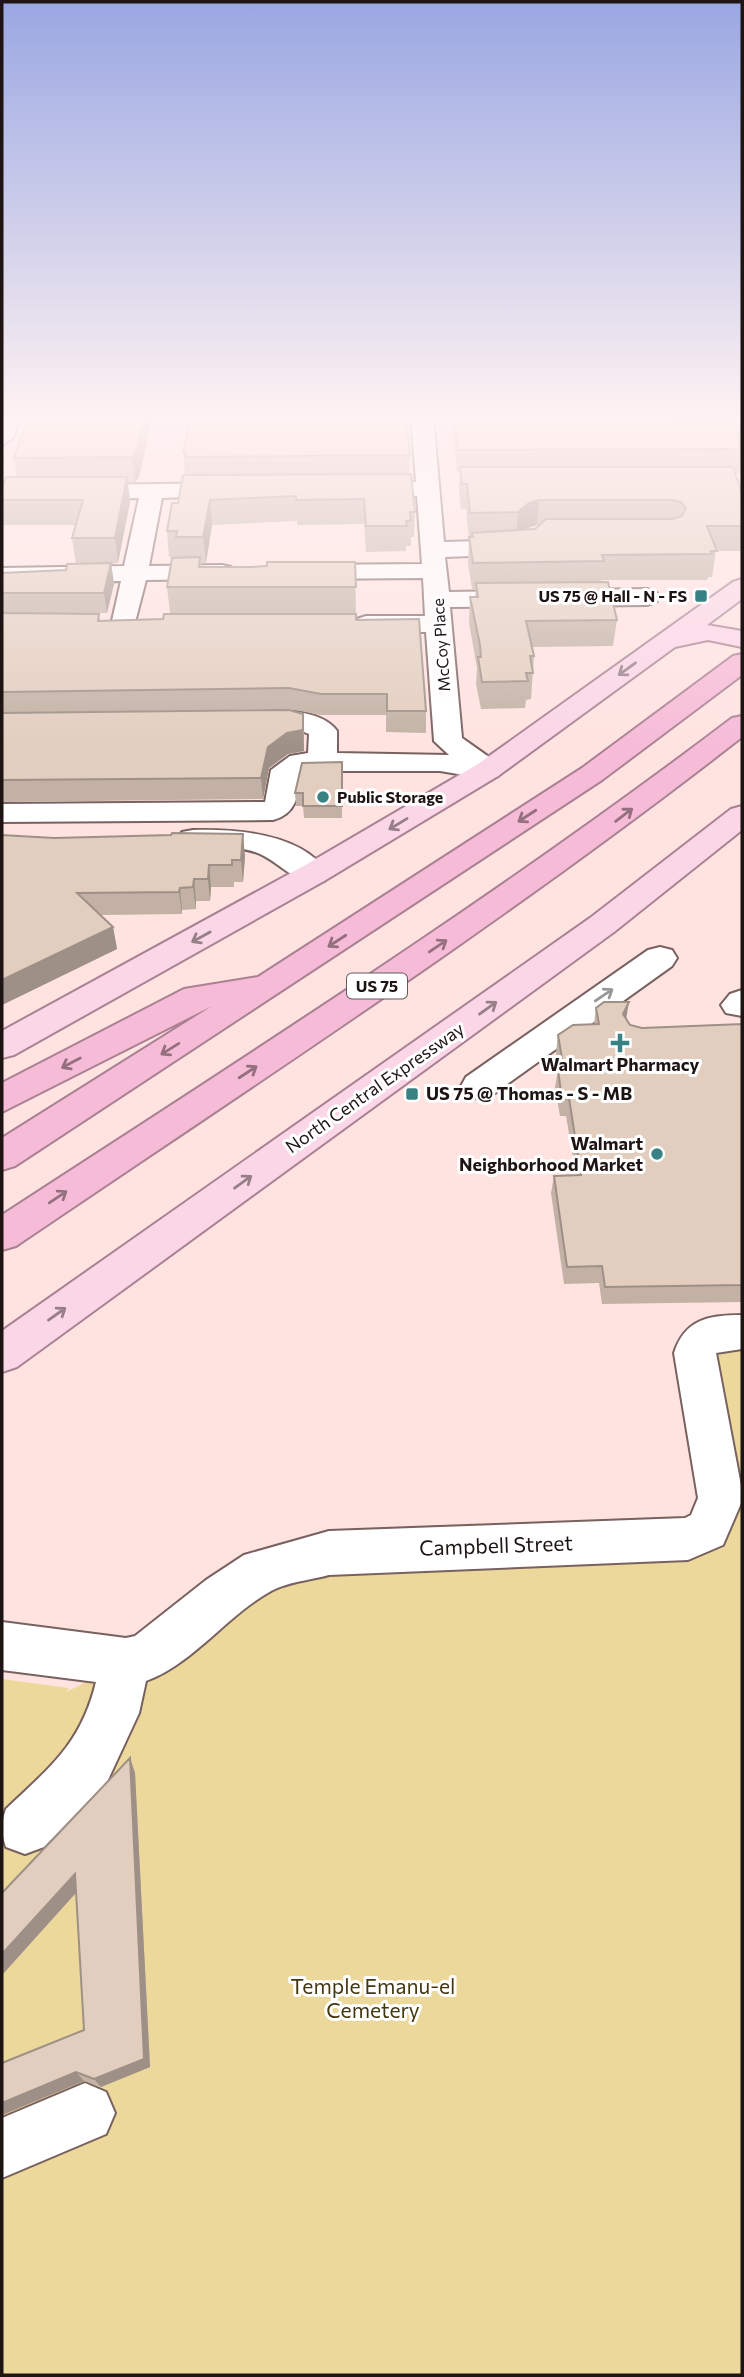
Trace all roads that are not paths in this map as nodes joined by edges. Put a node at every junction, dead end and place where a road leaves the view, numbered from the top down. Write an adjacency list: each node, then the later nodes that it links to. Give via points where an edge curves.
1 (144, 527): 7 (street)
2 (431, 527): 4 (street, McCoy Place)
3 (537, 535): 4 (street, via 523,547)
4 (434, 560): 6 (street); 11 (street, McCoy Place)
5 (243, 572): 7 (street)
6 (284, 572)
7 (134, 573): 8 (street); 14 (street)
8 (2, 575)
9 (742, 587): 16 (main road)
10 (647, 597): 11 (street)
11 (439, 612): 12 (street); 22 (street, McCoy Place, via 448,741)
12 (344, 624)
13 (97, 625): 14 (street)
14 (124, 625): 15 (street)
15 (152, 625)
16 (674, 639): 17 (main road, via 708,632); 22 (main road, one-way to 22)
17 (742, 639)
18 (742, 662): 30 (highway, one-way to 30, via 592,774)
19 (222, 721): 21 (street, via 290,720 316,726 323,731)
20 (742, 724): 37 (highway, US 75, one-way to 20, via 486,913)
21 (322, 761): 22 (street, via 440,762); 23 (street, via 300,762 286,770 282,798 274,811)
22 (488, 769): 28 (main road, one-way to 28)
23 (2, 813)
24 (742, 815): 27 (main road, North Central Expressway)
25 (742, 830): 27 (main road)
26 (2, 840): 28 (street, via 248,838 281,851)
27 (705, 845): 39 (main road, North Central Expressway, one-way to 27, via 438,1044)
28 (313, 874): 33 (main road, one-way to 33)
29 (660, 958): 32 (street, one-way to 29)
30 (270, 986): 35 (highway, one-way to 35, via 197,997); 36 (highway, one-way to 36)
31 (594, 1032): 32 (street)
32 (550, 1033): 34 (street)
33 (2, 1046)
34 (480, 1086)
35 (2, 1099)
36 (2, 1157)
37 (2, 1235)
38 (742, 1332): 41 (street, Campbell Street, via 718,1332 696,1346 695,1363 721,1498 707,1530 688,1539 329,1553 293,1560 261,1571 147,1657)
39 (2, 1353)
40 (2, 1646): 41 (street)
41 (126, 1662): 42 (street, via 114,1713 89,1764)
42 (25, 1828)
43 (85, 2113): 44 (street)
44 (2, 2148)

